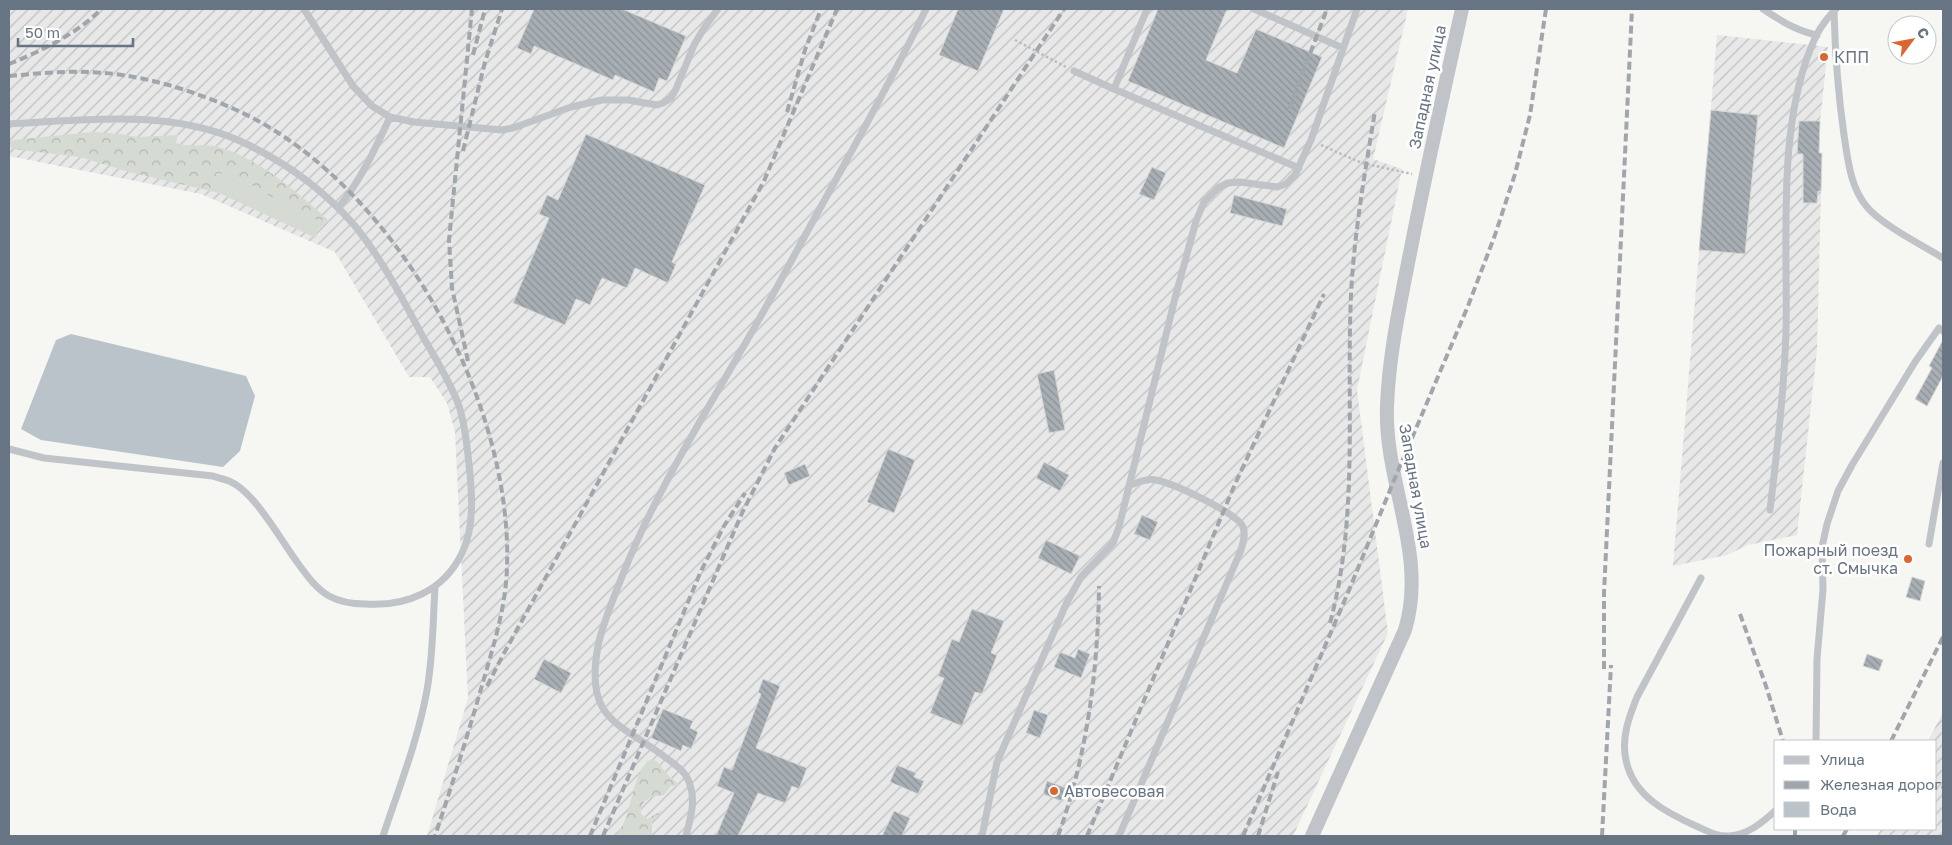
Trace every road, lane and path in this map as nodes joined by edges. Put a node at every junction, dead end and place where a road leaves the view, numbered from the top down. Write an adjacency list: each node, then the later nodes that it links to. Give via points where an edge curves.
1 (304, 9): 15 (lane, via 353,86 372,106)
2 (718, 9): 15 (lane, via 704,28 671,98 656,106 628,100 602,100 502,130)
3 (926, 9): 33 (lane, via 894,76 683,449 646,521 616,591 598,645 596,689 606,715 680,768 691,785 692,811)
4 (1148, 9): 14 (lane)
5 (1254, 9): 12 (lane)
6 (1357, 9): 12 (lane)
7 (1462, 9): 36 (street, Западная улица, via 1397,316 1390,371 1387,430 1410,546 1410,614)
8 (1763, 9): 10 (lane, via 1790,26)
9 (1835, 9): 10 (lane); 21 (lane, via 1838,97 1852,178 1858,194 1867,208 1880,218)
10 (1816, 35): 26 (lane, via 1801,79 1791,124 1786,222 1786,334)
11 (1015, 40): 13 (path)
12 (1344, 48): 17 (lane)
13 (1074, 71): 14 (lane)
14 (1114, 89): 18 (lane)
15 (390, 117): 20 (lane, via 359,180)
16 (9, 124): 20 (lane, via 101,119 190,125 239,141 266,154 319,190)
17 (1311, 140): 18 (lane); 19 (path, via 1356,161)
18 (1299, 168): 25 (lane, via 1286,184 1270,188 1228,183 1204,202 1174,298)
19 (1412, 174)
20 (338, 208): 29 (lane, via 357,228 394,284 450,385 463,421 471,482 468,532 463,552)
21 (1943, 258)
22 (1942, 327): 30 (lane, via 1911,369 1852,465 1838,491 1827,524 1822,547 1823,597 1817,659)
23 (9, 450): 29 (lane, via 44,458 213,476 230,481 250,496 302,569 318,588 331,597 350,603 384,605 402,602)
24 (1943, 463): 27 (lane)
25 (1130, 485): 34 (lane, via 1116,536 1073,589 1003,747); 35 (lane, via 1154,479 1164,482 1238,519 1245,536)
26 (1770, 510)
27 (1929, 544)
28 (1701, 578): 31 (lane, via 1637,697 1626,730 1626,760 1646,796 1660,808 1714,834 1729,836 1741,833)
29 (436, 587): 32 (lane, via 428,689 405,773)
30 (1816, 740)
31 (1774, 812)
32 (383, 836)
33 (686, 836)
34 (982, 836)
35 (1119, 836)
36 (1312, 836)

